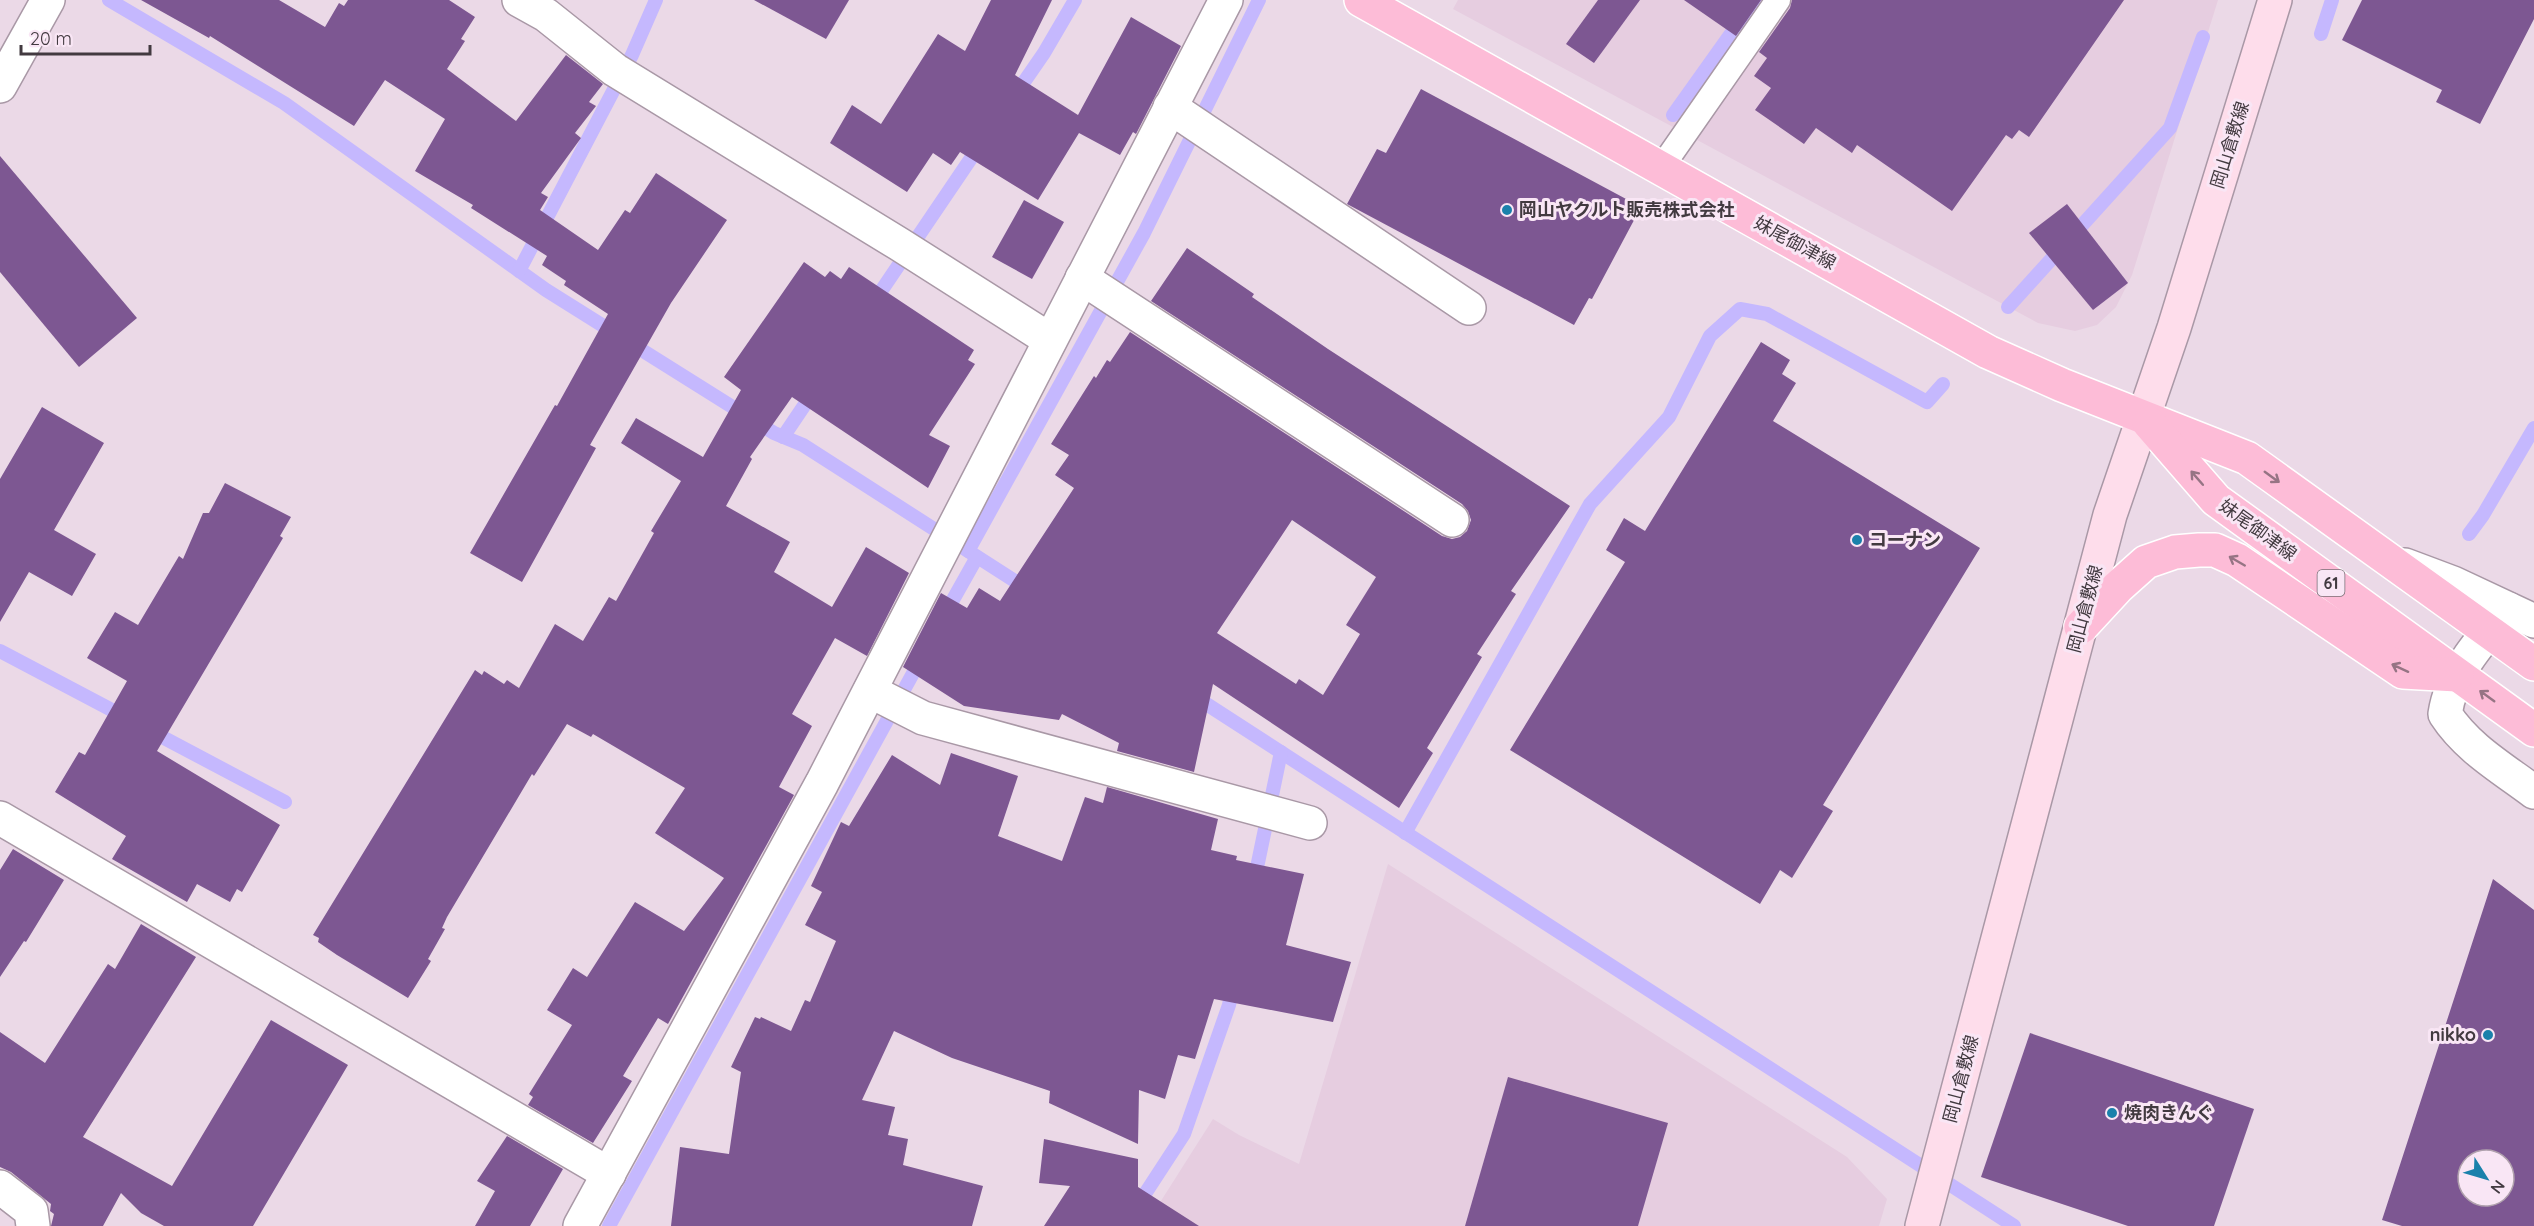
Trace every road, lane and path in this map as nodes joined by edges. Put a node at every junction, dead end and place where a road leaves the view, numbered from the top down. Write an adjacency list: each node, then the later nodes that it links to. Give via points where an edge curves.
1 (48, 0): 7 (street)
2 (519, 0): 12 (street, via 546,15 622,75)
3 (1226, 0): 8 (street)
4 (1361, 0): 9 (main road, 妹尾御津線 / 61)
5 (1778, 0): 9 (lane)
6 (2275, 0): 13 (main road, 岡山倉敷線)
7 (0, 86)
8 (1191, 120): 10 (street); 11 (street)
9 (1661, 168): 13 (main road, 妹尾御津線 / 61, via 1988,352)
10 (1102, 291): 12 (street); 14 (street)
11 (1469, 308)
12 (1050, 340): 19 (street, via 947,541)
13 (2144, 417): 15 (main road, 妹尾御津線 / 61, one-way to 15, via 2247,458 2387,559); 16 (main road, 岡山倉敷線, via 2110,515); 18 (main road, 妹尾御津線 / 61, one-way to 13, via 2216,500)
14 (1452, 520)
15 (2510, 620): 17 (main road, 妹尾御津線 / 61); 18 (street)
16 (2081, 627): 18 (main road, one-way to 16, via 2403,672 2237,560 2215,550 2175,552 2146,562); 26 (main road, 岡山倉敷線)
17 (2534, 664)
18 (2457, 675): 20 (main road, 妹尾御津線 / 61, one-way to 18); 21 (street, via 2448,693 2445,714 2450,722 2475,749)
19 (886, 699): 23 (street, via 923,718); 24 (street)
20 (2534, 730)
21 (2534, 792)
22 (0, 818): 24 (street)
23 (1310, 823)
24 (609, 1174): 28 (street)
25 (0, 1187): 27 (street, via 31,1211)
26 (1926, 1212)
27 (33, 1226)
28 (580, 1226)

